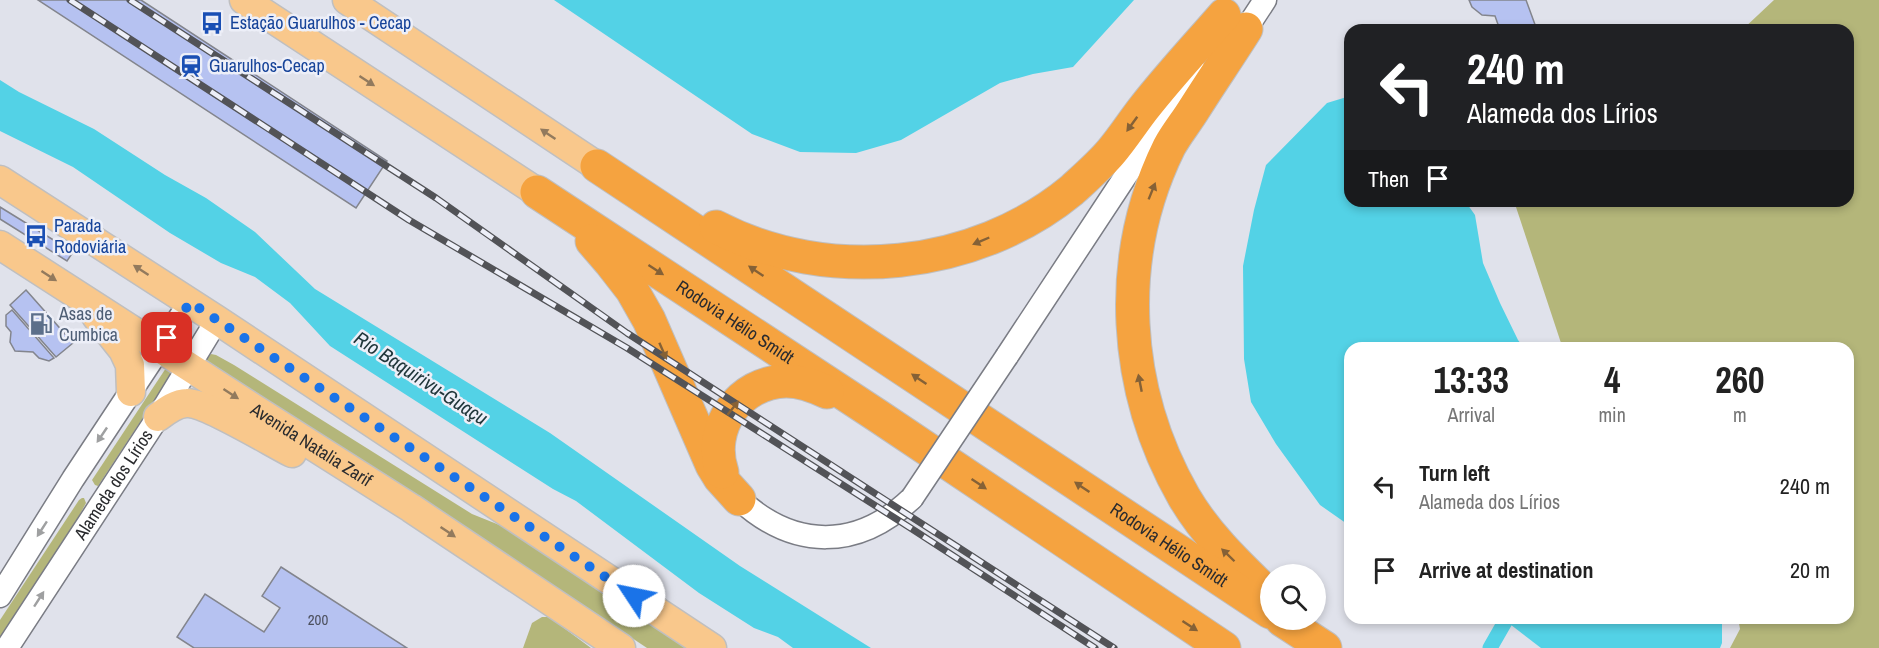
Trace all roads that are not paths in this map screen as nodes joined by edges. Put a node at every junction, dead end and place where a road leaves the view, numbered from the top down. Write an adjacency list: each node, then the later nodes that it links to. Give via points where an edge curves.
1 (244, 0): 7 (main road, Rodovia Hélio Smidt, one-way to 7)
2 (347, 0): 5 (main road, Rodovia Hélio Smidt, one-way to 2)
3 (1264, 0): 4 (street)
4 (1234, 14): 5 (highway, one-way to 5, via 1144,108 1111,152 1071,190 1026,221 975,244 922,258 867,263 813,259 769,249 727,233); 18 (street, bridge, via 912,498 898,512 882,523 845,536 806,536 770,523); 21 (highway, one-way to 4, via 1221,548 1185,499 1158,444 1140,386 1132,325 1134,264 1147,204)
5 (597, 166): 23 (highway, Rodovia Hélio Smidt, one-way to 5)
6 (0, 180): 10 (main road, one-way to 6)
7 (537, 192): 15 (highway, Rodovia Hélio Smidt, one-way to 15); 18 (highway, one-way to 18, via 588,237 632,290 712,465)
8 (0, 245): 9 (main road, Avenida Natalia Zarif, one-way to 9)
9 (82, 298): 12 (main road, Avenida Natalia Zarif); 14 (main road, via 123,350 130,365)
10 (190, 302): 11 (main road); 12 (street, Alameda dos Lírios)
11 (217, 320): 13 (street, Alameda dos Lírios); 28 (main road)
12 (160, 348): 13 (main road, Avenida Natalia Zarif); 14 (street, Alameda dos Lírios)
13 (189, 366): 16 (street, Alameda dos Lírios); 19 (main road, Avenida Natalia Zarif, one-way to 19)
14 (131, 392): 17 (street, Alameda dos Lírios, one-way to 17)
15 (878, 416): 18 (highway, one-way to 15, via 719,464 719,433 727,414 751,391 774,382 799,382); 29 (highway, Rodovia Hélio Smidt, one-way to 29)
16 (158, 417): 19 (main road, via 174,406 204,406 332,474); 20 (street, Alameda dos Lírios)
17 (73, 479): 20 (street, via 88,495); 22 (street, Alameda dos Lírios, one-way to 22)
18 (739, 499)
19 (411, 508): 27 (main road, Avenida Natalia Zarif, one-way to 27)
20 (88, 526): 26 (street, Alameda dos Lírios, one-way to 20)
21 (1260, 585)
22 (0, 596)
23 (1260, 605)
24 (1297, 630): 30 (highway)
25 (1314, 630): 31 (highway)
26 (7, 648)
27 (621, 648)
28 (712, 648)
29 (1224, 648)
30 (1325, 648)
31 (1336, 648)

